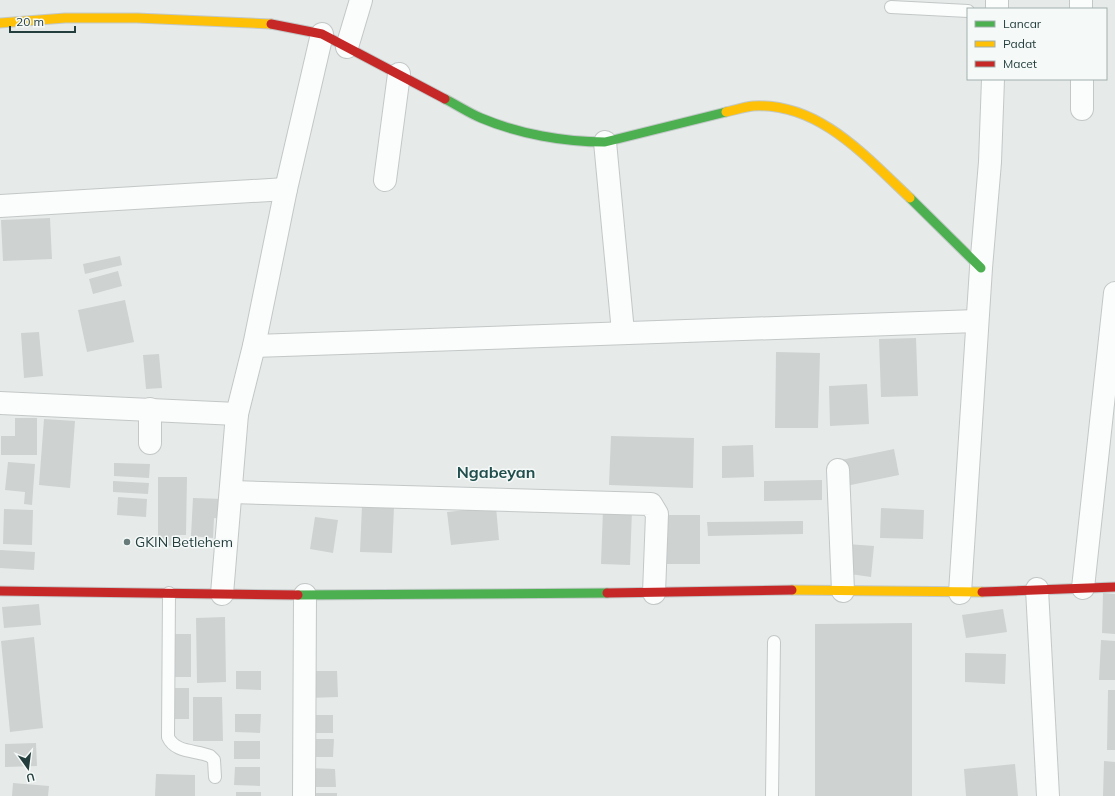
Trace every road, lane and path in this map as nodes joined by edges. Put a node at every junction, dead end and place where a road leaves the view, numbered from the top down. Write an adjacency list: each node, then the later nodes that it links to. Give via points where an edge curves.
1 (361, 0): 6 (street)
2 (892, 7): 3 (lane)
3 (967, 11)
4 (0, 23): 5 (street, via 66,18 137,18 273,24)
5 (322, 34): 6 (street); 13 (street)
6 (347, 47): 7 (street)
7 (399, 74): 11 (street, via 481,118 501,125 528,133 587,142); 12 (street)
8 (993, 80): 15 (street, via 990,162)
9 (1082, 80): 10 (street)
10 (1082, 109)
11 (605, 142): 15 (street, via 751,106 772,105 791,110 811,117 832,129 920,206); 18 (street)
12 (385, 180)
13 (286, 189): 14 (street); 19 (street)
14 (0, 206)
15 (980, 268): 17 (street)
16 (1115, 293): 26 (street)
17 (977, 321): 18 (street); 33 (street)
18 (623, 332): 19 (street)
19 (254, 346): 22 (street)
20 (0, 403): 21 (street)
21 (150, 409): 22 (street); 23 (street)
22 (237, 414): 25 (street)
23 (150, 443)
24 (838, 470): 30 (street)
25 (232, 492): 32 (street, via 651,504 657,514); 34 (street)
26 (1083, 588): 27 (street); 28 (street)
27 (1115, 588)
28 (1037, 589): 33 (street); 40 (street)
29 (0, 591): 31 (street)
30 (843, 591): 32 (street); 33 (street)
31 (169, 593): 34 (street); 37 (lane, via 168,737 171,744 177,748 210,756 214,760)
32 (654, 593): 35 (street)
33 (960, 593)
34 (222, 594): 35 (street)
35 (305, 595): 38 (street)
36 (774, 642): 39 (lane)
37 (215, 777)
38 (304, 796)
39 (772, 796)
40 (1048, 796)

